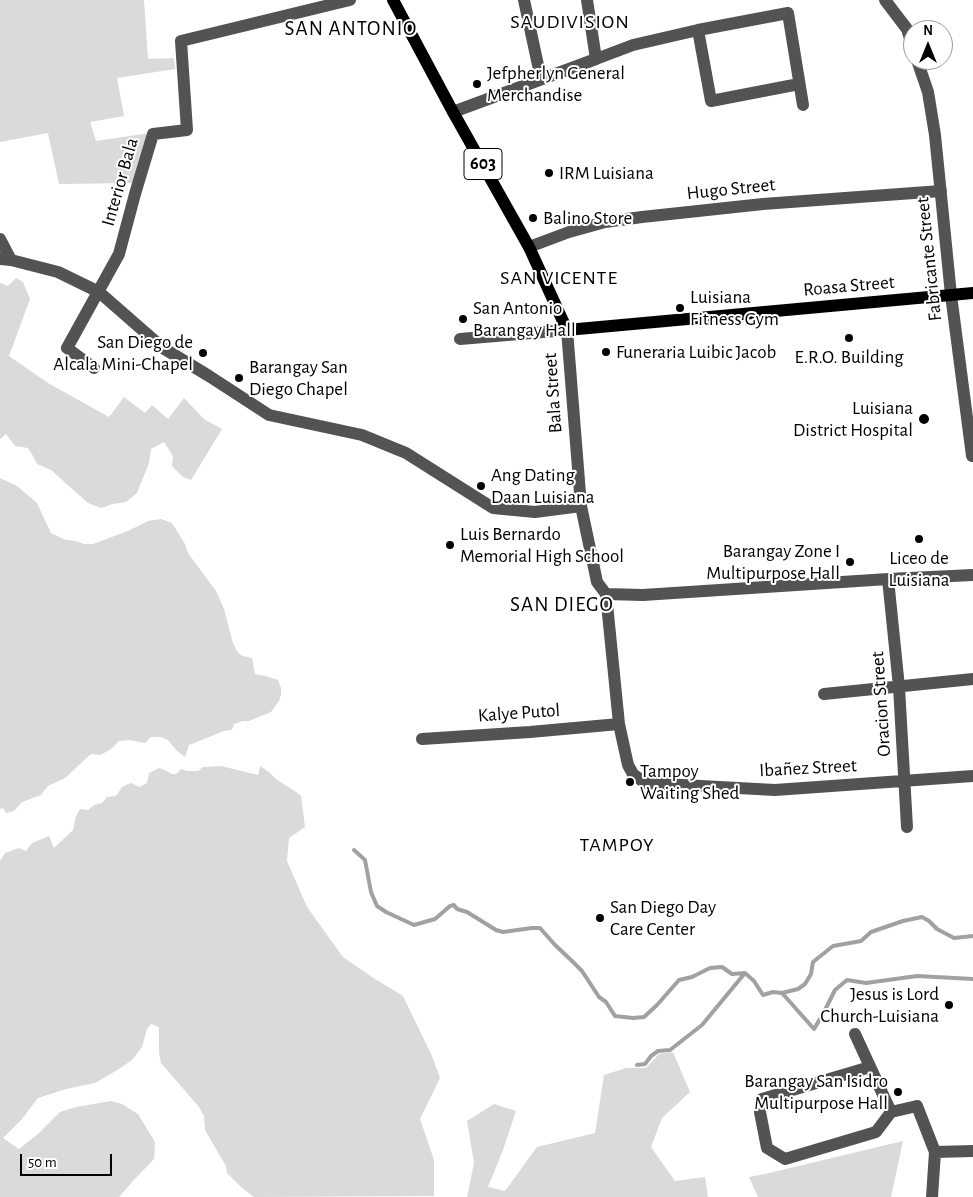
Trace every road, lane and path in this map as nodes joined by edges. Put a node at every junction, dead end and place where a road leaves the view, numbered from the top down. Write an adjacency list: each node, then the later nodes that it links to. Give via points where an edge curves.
1 (350, 0): 18 (street, Interior Bala, via 181,41 187,130 153,134 119,254)
2 (393, 0): 13 (main road, Bala Street / 603)
3 (524, 0): 10 (street)
4 (587, 0): 8 (street)
5 (885, 0): 6 (street)
6 (903, 24)
7 (698, 30): 8 (street, via 633,45); 11 (street, via 711,101); 11 (street, via 788,13)
8 (596, 59): 10 (street)
9 (920, 70): 14 (street, Fabricante Street, via 928,92)
10 (541, 79): 13 (street)
11 (800, 84): 12 (street)
12 (803, 105)
13 (453, 112): 16 (main road, Bala Street / 603)
14 (941, 191): 16 (street, Hugo Street, via 763,204 605,222); 20 (street, Fabricante Street)
15 (0, 239): 17 (street)
16 (529, 247): 21 (main road, Bala Street / 603)
17 (6, 260): 18 (street, via 58,272)
18 (98, 292): 23 (street, via 67,348); 26 (street, via 163,348 268,415 362,436 406,453 493,508 535,512)
19 (973, 293): 20 (main road, Roasa Street)
20 (951, 295): 21 (main road, Roasa Street); 24 (street, Fabricante Street)
21 (567, 330): 22 (street, Roasa Street); 26 (street, Bala Street)
22 (460, 339)
23 (94, 368)
24 (969, 389): 25 (street, Fabricante Street)
25 (972, 456)
26 (581, 506): 29 (street, Bala Street, via 597,582)
27 (973, 575): 28 (street)
28 (888, 579): 29 (street, via 643,595); 31 (street, Oracion Street)
29 (606, 594): 33 (street, Bala Street)
30 (973, 679): 31 (street)
31 (899, 687): 32 (street); 36 (street, Oracion Street)
32 (824, 694)
33 (619, 724): 34 (street, Kalye Putol); 37 (street, Bala Street, via 628,765)
34 (422, 739)
35 (973, 776): 36 (street, Ibañez Street)
36 (905, 781): 37 (street, Ibañez Street, via 776,790); 38 (street, Oracion Street)
37 (645, 783)
38 (907, 827)
39 (855, 1034): 40 (street)
40 (870, 1067): 41 (street); 41 (street, via 762,1099 760,1112 767,1148 785,1159 876,1132)
41 (891, 1112): 43 (street, via 917,1106)
42 (973, 1151): 43 (street)
43 (935, 1152): 44 (street)
44 (932, 1197)

